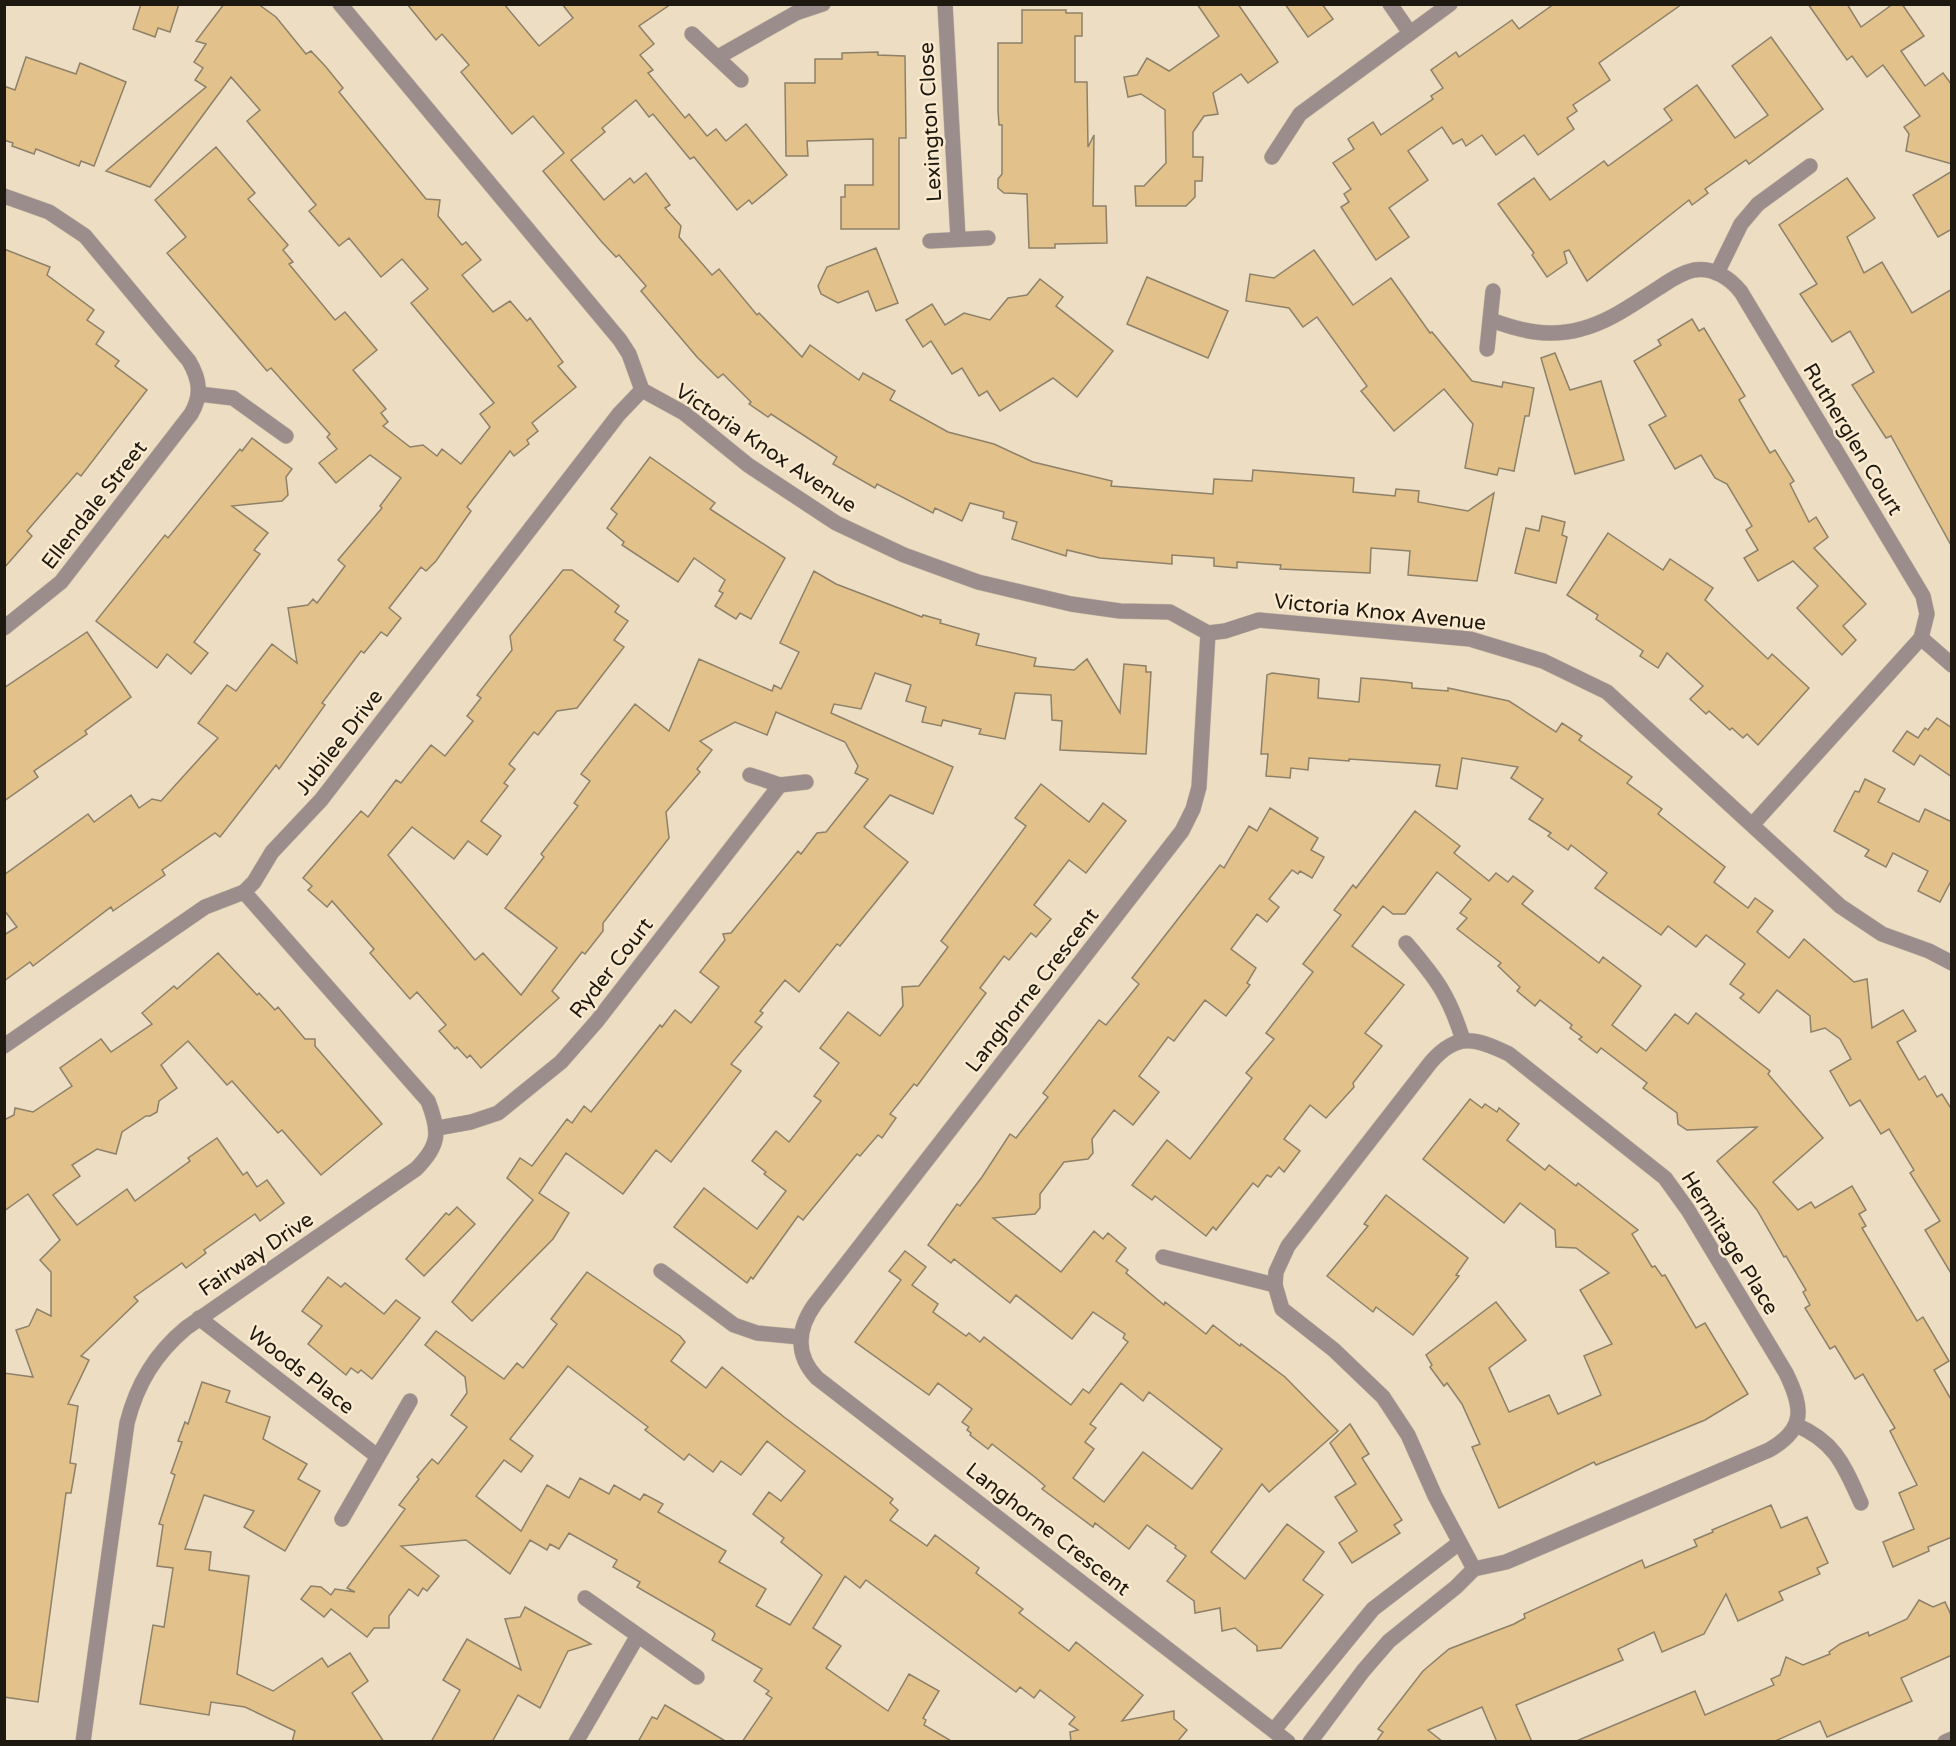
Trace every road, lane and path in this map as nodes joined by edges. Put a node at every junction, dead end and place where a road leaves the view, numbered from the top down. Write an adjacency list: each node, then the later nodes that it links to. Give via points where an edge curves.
1 (340, 4): 20 (street, Victoria Knox Avenue, via 620,340)
2 (822, 4): 8 (street, via 796,13)
3 (945, 4): 13 (street, Lexington Close)
4 (1390, 4): 6 (street)
5 (1450, 4): 6 (street)
6 (1410, 33): 10 (street, via 1300,114)
7 (692, 34): 8 (street)
8 (718, 57): 9 (street)
9 (741, 80)
10 (1272, 157)
11 (1810, 166): 16 (street, via 1758,204 1741,224)
12 (4, 196): 21 (street, via 49,212 86,236 189,361)
13 (958, 238): 14 (street); 15 (street)
14 (988, 238)
15 (930, 241)
16 (1717, 273): 18 (street, via 1694,270 1680,275 1617,314 1556,334 1531,332); 25 (street, Rutherglen Court, via 1741,292 1923,596 1927,614)
17 (1493, 291): 18 (street)
18 (1491, 320): 19 (street)
19 (1487, 349)
20 (642, 390): 24 (street, Victoria Knox Avenue, via 684,413 748,465 805,504 878,543 978,582 1071,604 1120,611 1170,612); 31 (street, Jubilee Drive, via 619,414 321,800 272,852)
21 (199, 394): 22 (street, via 233,398); 23 (street, Ellendale Street, via 191,414 61,582)
22 (286, 436)
23 (4, 628)
24 (1208, 633): 30 (street, Victoria Knox Avenue, via 1259,620 1470,639 1508,648 1607,692); 41 (street, Langhorne Crescent, via 1199,786 1182,831 815,1304)
25 (1921, 638): 26 (street); 30 (street)
26 (1952, 665)
27 (750, 775): 29 (street)
28 (806, 782): 29 (street)
29 (780, 785): 36 (street, Ryder Court, via 561,1062 498,1113)
30 (1753, 824): 33 (street, Victoria Knox Avenue, via 1862,922)
31 (244, 892): 35 (street, via 205,907); 36 (street, via 428,1101)
32 (1406, 943): 34 (street, via 1438,980 1452,1005)
33 (1952, 963)
34 (1463, 1040): 39 (street, via 1448,1045 1431,1062 1288,1246 1280,1258); 43 (street, Hermitage Place, via 1478,1041 1509,1054 1665,1178 1786,1373 1799,1410)
35 (4, 1046)
36 (438, 1128): 40 (street, Fairway Drive, via 431,1150 416,1169)
37 (1163, 1257): 39 (street)
38 (661, 1271): 41 (street, via 734,1324 757,1333)
39 (1275, 1285): 47 (street, via 1282,1309 1290,1318 1369,1381 1389,1406 1408,1435)
40 (199, 1318): 44 (street, Woods Place); 54 (street, Fairway Drive, via 162,1350 133,1398)
41 (800, 1337): 52 (street, Langhorne Crescent, via 805,1363 817,1378)
42 (410, 1401): 44 (street)
43 (1796, 1425): 45 (street, via 1821,1437 1839,1456); 48 (street, via 1789,1437 1769,1450 1506,1562)
44 (377, 1456): 46 (street)
45 (1861, 1503)
46 (342, 1519)
47 (1459, 1543): 48 (street); 52 (street, via 1373,1609)
48 (1474, 1569): 57 (street, via 1389,1641)
49 (585, 1598): 50 (street)
50 (637, 1637): 51 (street); 55 (street)
51 (697, 1677)
52 (1274, 1730): 56 (street, Langhorne Crescent)
53 (1952, 1739): 58 (street)
54 (83, 1742)
55 (576, 1742)
56 (1288, 1742)
57 (1310, 1742)
58 (1945, 1742)

